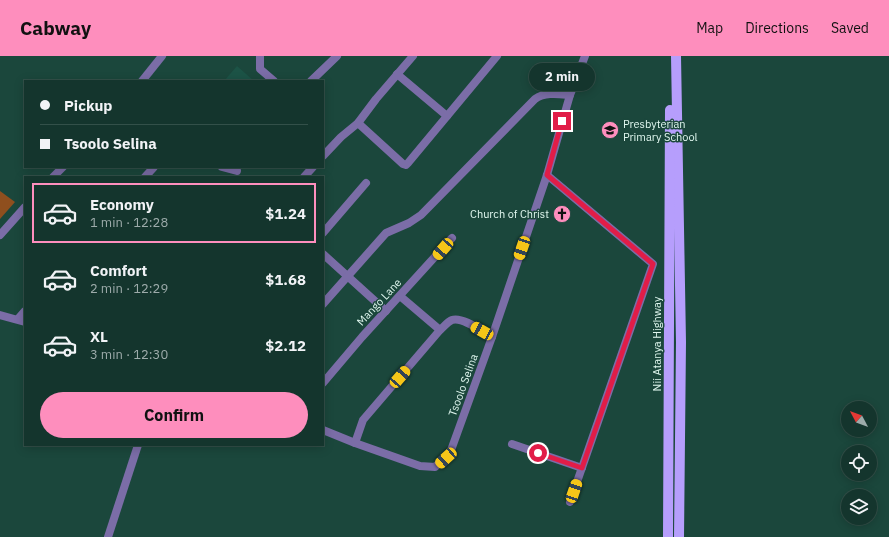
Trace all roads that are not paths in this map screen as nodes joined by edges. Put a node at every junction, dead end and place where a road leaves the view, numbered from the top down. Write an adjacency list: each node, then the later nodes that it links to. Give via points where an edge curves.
1 (162, 56): 10 (street)
2 (260, 56): 11 (street, via 260,69)
3 (337, 56): 12 (street)
4 (413, 56): 9 (street)
5 (497, 56): 14 (street)
6 (585, 56): 13 (street, Tsoolo Selina)
7 (670, 56): 48 (main road, Nii Atanya Highway)
8 (676, 56): 49 (main road, via 681,342)
9 (397, 74): 14 (street); 15 (street)
10 (143, 80)
11 (273, 80)
12 (312, 80)
13 (570, 95): 22 (street, Tsoolo Selina); 32 (street, via 548,94 535,99 421,215 386,233)
14 (447, 116): 15 (street, via 406,164)
15 (358, 123): 16 (street)
16 (324, 155)
17 (61, 168): 23 (street)
18 (153, 168): 24 (street)
19 (225, 168): 21 (street)
20 (312, 168): 25 (street)
21 (237, 172)
22 (547, 175): 39 (street, Tsoolo Selina); 45 (street, via 653,264)
23 (54, 176)
24 (146, 176)
25 (305, 176)
26 (366, 183): 28 (street)
27 (24, 208): 29 (street)
28 (324, 232)
29 (0, 235)
30 (452, 238): 33 (street, Mango Lane)
31 (324, 255): 32 (street)
32 (348, 275): 34 (street); 35 (street)
33 (400, 296): 35 (street, Mango Lane); 38 (street)
34 (324, 303)
35 (386, 311): 40 (street, Mango Lane)
36 (0, 315): 37 (street)
37 (21, 321)
38 (440, 330): 39 (street, via 450,321 458,319); 42 (street, via 363,420)
39 (492, 337): 42 (street, Tsoolo Selina, via 450,453 435,467 420,466)
40 (324, 382)
41 (324, 430): 42 (street, Tsoolo Selina)
42 (355, 443)
43 (512, 444): 45 (street)
44 (138, 446): 47 (street)
45 (582, 468): 46 (street)
46 (570, 502)
47 (108, 537)
48 (668, 537)
49 (679, 537)

